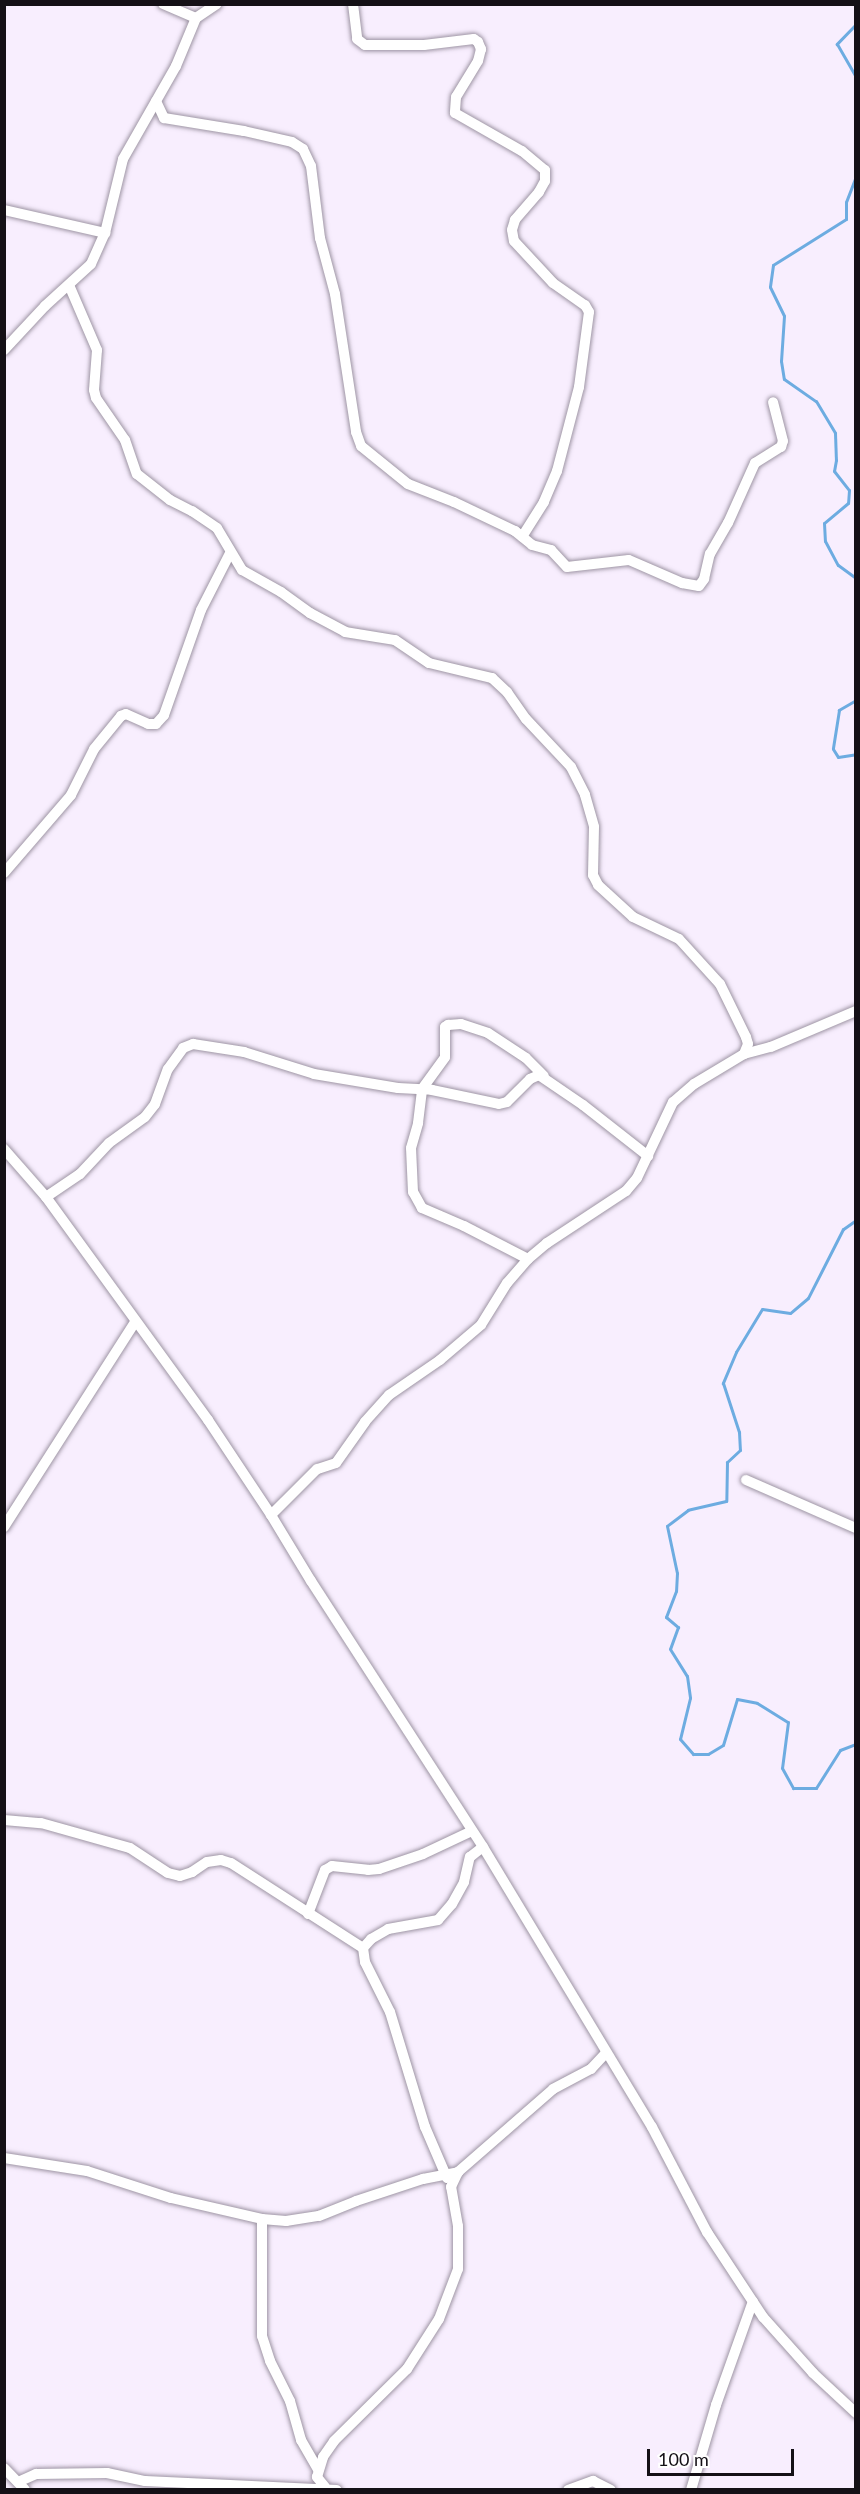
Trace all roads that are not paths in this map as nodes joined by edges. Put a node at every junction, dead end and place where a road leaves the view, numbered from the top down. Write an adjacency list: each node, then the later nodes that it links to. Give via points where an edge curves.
1 (163, 4): 4 (street)
2 (218, 4): 4 (street)
3 (353, 4): 11 (street, via 357,39 365,45 424,45 474,39 478,42 478,61 456,98 455,113 545,170 539,192 515,220 514,241 553,283 589,312 579,387 557,471 544,502)
4 (196, 18): 5 (street)
5 (156, 101): 7 (street, via 123,159); 11 (street, via 164,118 292,142 303,149 311,166 320,238 335,294 361,447 408,484 454,502)
6 (4, 210): 7 (street)
7 (105, 233): 8 (street, via 91,264)
8 (69, 285): 9 (street); 12 (street, via 97,350 96,398 125,440 137,474 170,500 217,528)
9 (4, 350)
10 (773, 402): 11 (street, via 783,441 781,447 756,464 710,554 699,586 682,583 629,560 567,567 551,550 532,545)
11 (522, 537)
12 (230, 553): 13 (street, via 201,610 164,715 156,724 126,714 121,716 94,748 72,795); 15 (street, via 242,570 345,632 395,640 429,663 492,678 507,692 526,719 571,767 585,795 594,826 593,875 598,885 633,917 674,934 720,984 746,1037)
13 (4, 873)
14 (855, 1011): 15 (street, via 771,1047)
15 (744, 1054): 19 (street, via 694,1084 673,1102)
16 (544, 1076): 17 (street, via 535,1076 517,1094 499,1104); 17 (street, via 526,1058 488,1033 448,1024 445,1057); 19 (street)
17 (422, 1089): 20 (street, via 314,1074 244,1052 193,1044 183,1048 168,1069 155,1104 145,1117 124,1130 80,1174); 21 (street, via 411,1148 416,1201 432,1214)
18 (4, 1149): 20 (street)
19 (648, 1156): 21 (street, via 626,1191)
20 (46, 1197): 22 (street)
21 (528, 1259): 24 (street, via 507,1283 481,1325 440,1360 389,1395 336,1463 317,1469)
22 (135, 1322): 24 (street, via 208,1419); 25 (street)
23 (746, 1480): 26 (street)
24 (271, 1515): 28 (street)
25 (4, 1527)
26 (855, 1528)
27 (4, 1820): 30 (street, via 41,1823 130,1848 168,1873 180,1876 207,1862 221,1860 253,1876)
28 (472, 1831): 29 (street); 30 (street, via 379,1869 332,1866 325,1870)
29 (483, 1846): 31 (street, via 470,1857 464,1882 438,1920 388,1929); 32 (street)
30 (308, 1914): 31 (street)
31 (363, 1948): 35 (street, via 365,1962 390,2012 425,2127)
32 (606, 2053): 34 (street, via 591,2069 553,2089); 38 (street, via 652,2127 706,2232)
33 (4, 2158): 37 (street, via 87,2171 171,2198)
34 (458, 2172): 35 (street); 36 (street)
35 (445, 2173): 36 (street); 37 (street, via 319,2216 286,2221)
36 (451, 2187): 41 (street, via 458,2226 458,2269 439,2319 407,2369 334,2441)
37 (262, 2218): 41 (street, via 262,2336 290,2401 301,2440)
38 (753, 2301): 39 (street, via 813,2373); 47 (street, via 716,2405)
39 (855, 2413)
40 (4, 2468): 42 (street)
41 (318, 2470): 43 (street, via 318,2482)
42 (22, 2486): 43 (street, via 36,2474 107,2473 145,2481)
43 (325, 2487): 44 (street)
44 (337, 2490)
45 (567, 2490): 46 (street, via 593,2481)
46 (610, 2490)
47 (692, 2490)

